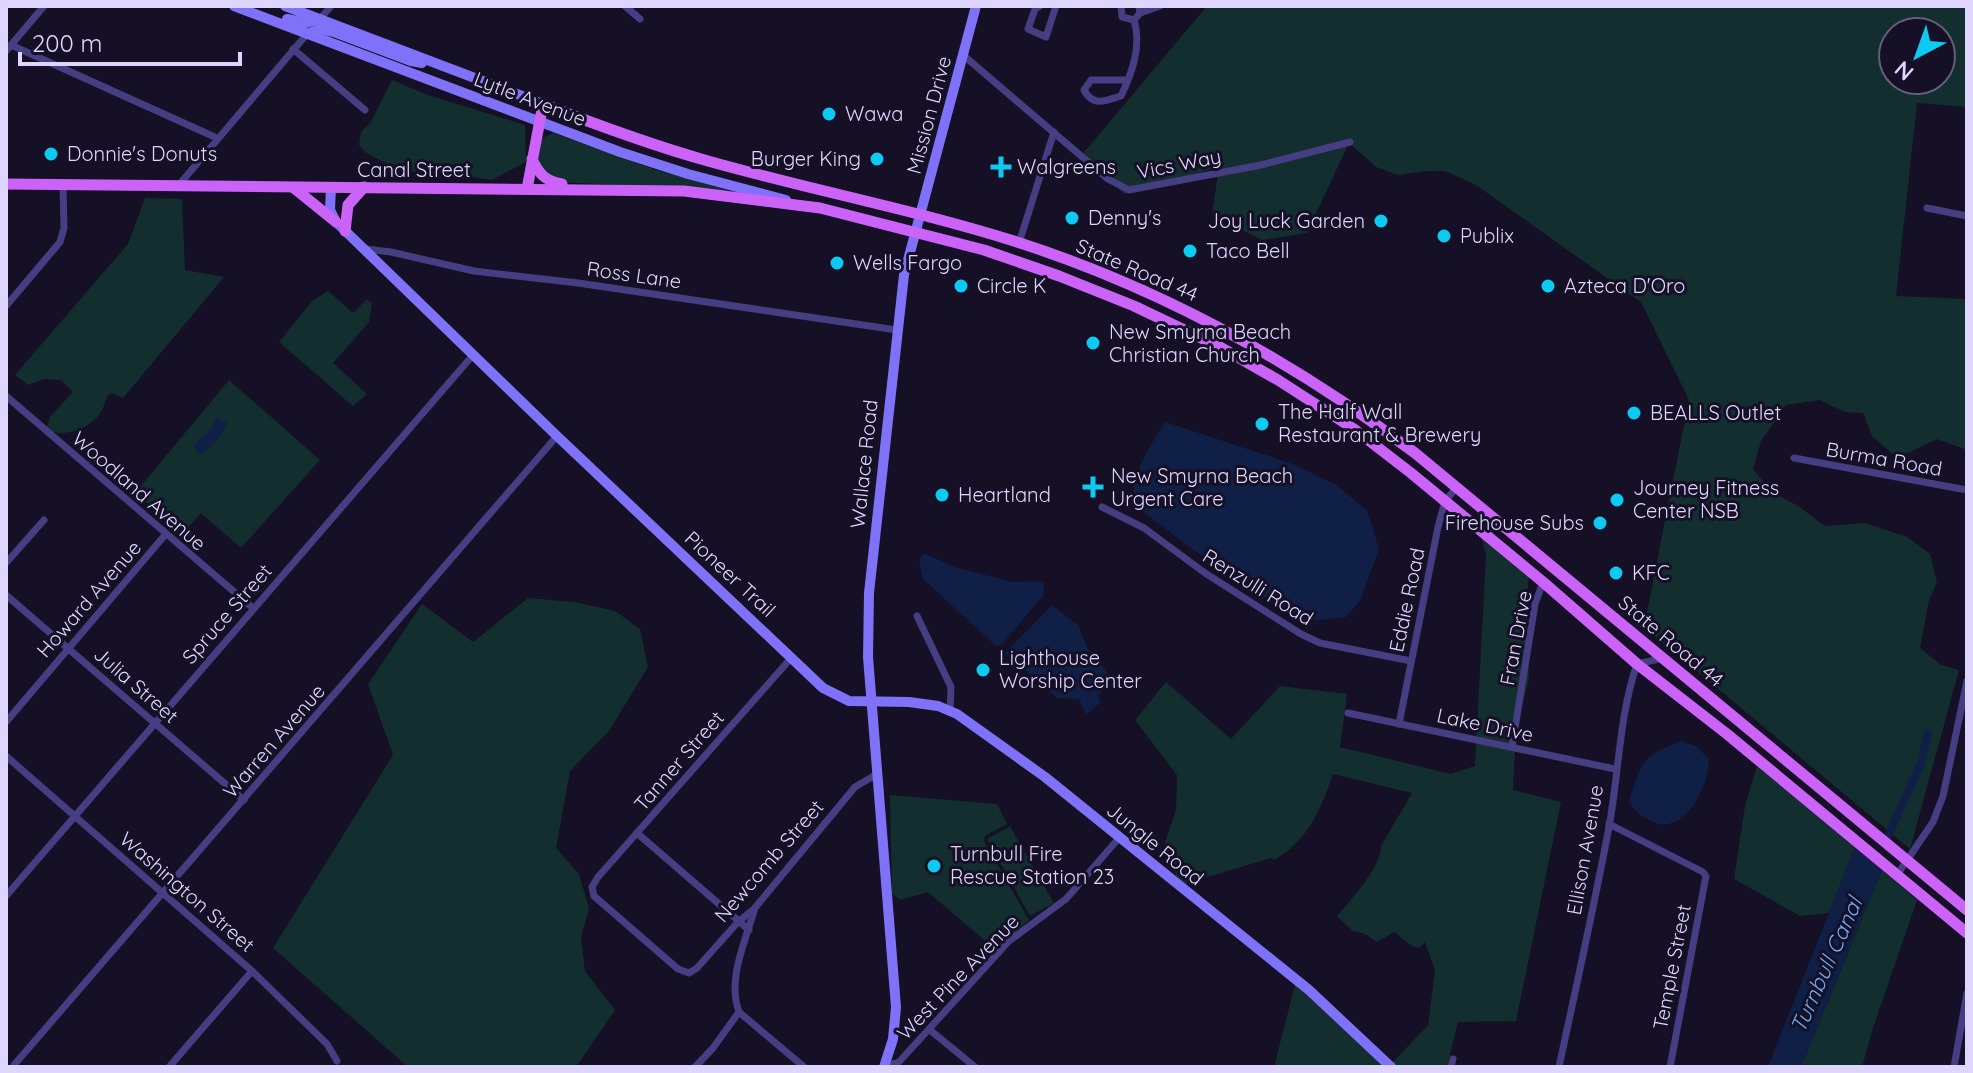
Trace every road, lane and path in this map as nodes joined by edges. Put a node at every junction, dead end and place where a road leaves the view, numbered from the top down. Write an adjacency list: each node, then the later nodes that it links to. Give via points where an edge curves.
1 (44, 6): 16 (street)
2 (234, 6): 15 (street, Lytle Avenue)
3 (251, 6): 13 (street, via 296,23)
4 (285, 6): 13 (street, Lytle Avenue)
5 (331, 6): 13 (street)
6 (625, 6): 14 (street)
7 (976, 6): 18 (street, Mission Drive)
8 (1040, 6): 9 (street, via 1028,29 1046,37)
9 (1056, 6)
10 (1160, 6): 12 (street)
11 (1119, 7): 12 (street, via 1123,18)
12 (1137, 13): 20 (street, via 1138,46)
13 (320, 19): 19 (street, Lytle Avenue)
14 (640, 19)
15 (307, 34): 17 (street); 19 (street, via 320,29 334,32 411,61); 23 (street, Lytle Avenue)
16 (8, 48): 25 (street)
17 (293, 49): 22 (street); 25 (street)
18 (963, 55): 24 (street, Vics Way); 41 (street, Mission Drive)
19 (440, 65): 21 (street, Lytle Avenue)
20 (1128, 80): 20 (street, via 1121,96 1099,103 1084,90 1091,80)
21 (543, 104): 23 (main road); 28 (main road, State Road 44, via 631,138)
22 (365, 110)
23 (539, 122): 27 (main road); 32 (street, Lytle Avenue)
24 (1054, 132): 26 (street, Vics Way, via 1108,179 1129,190); 45 (street)
25 (217, 138): 31 (street)
26 (1350, 142)
27 (532, 162): 36 (main road, via 511,184); 37 (main road); 38 (main road, via 549,182)
28 (759, 174): 32 (street); 41 (main road, State Road 44)
29 (6, 184): 30 (main road, Canal Street)
30 (63, 184): 31 (main road, Canal Street); 49 (street, via 60,242)
31 (178, 186): 35 (main road, Canal Street)
32 (733, 186): 39 (street, Lytle Avenue)
33 (331, 187): 34 (main road, Canal Street); 35 (main road, Canal Street); 43 (street, via 330,210)
34 (364, 187): 36 (main road, Canal Street); 43 (main road, via 348,205)
35 (294, 188): 43 (main road)
36 (498, 188): 37 (main road, Canal Street)
37 (527, 189): 38 (main road, Canal Street)
38 (582, 189): 39 (main road, Canal Street, via 684,191)
39 (820, 208): 44 (main road, State Road 44)
40 (1927, 208): 42 (street)
41 (921, 215): 44 (street, Mission Drive); 45 (main road, State Road 44)
42 (1967, 216)
43 (340, 226): 46 (street, Pioneer Trail)
44 (916, 232): 47 (main road, State Road 44); 51 (street, Wallace Road)
45 (1019, 243): 48 (main road, State Road 44)
46 (366, 249): 51 (street, Ross Lane, via 474,271); 53 (street, Pioneer Trail)
47 (1028, 265): 48 (main road, via 1052,267 1125,295); 50 (main road, State Road 44)
48 (1135, 287): 52 (main road, State Road 44)
49 (6, 306)
50 (1134, 306): 52 (main road, via 1144,298 1210,330); 55 (main road, State Road 44)
51 (897, 330): 76 (street, Wallace Road, via 869,593)
52 (1235, 335): 54 (main road, State Road 44)
53 (473, 355): 57 (street, Pioneer Trail); 68 (street, Spruce Street)
54 (1287, 364): 55 (street); 59 (main road, State Road 44, via 1374,422)
55 (1278, 380): 61 (main road, State Road 44, via 1354,429)
56 (7, 399): 64 (street, Woodland Avenue)
57 (557, 436): 71 (street, Pioneer Trail); 88 (street, Warren Avenue)
58 (1794, 458): 60 (street, Burma Road)
59 (1457, 487): 61 (street, Eddie Road); 72 (main road, State Road 44)
60 (1967, 490)
61 (1445, 501): 66 (main road, State Road 44); 73 (street, Eddie Road)
62 (1102, 507): 73 (street, Renzulli Road, via 1144,528 1301,634 1320,643)
63 (44, 520): 65 (street)
64 (165, 535): 68 (street, Woodland Avenue); 70 (street, Howard Avenue)
65 (6, 563)
66 (1543, 582): 74 (main road, State Road 44); 84 (street, Fran Drive)
67 (6, 595): 70 (street, Julia Street)
68 (253, 608): 81 (street, Spruce Street)
69 (917, 616): 77 (street, via 951,687)
70 (68, 647): 80 (street, Howard Avenue); 81 (street, Julia Street)
71 (792, 657): 76 (street, Pioneer Trail, via 836,696); 91 (street, Tanner Street)
72 (1663, 658): 74 (street); 79 (main road, State Road 44)
73 (1411, 661): 82 (street, Eddie Road)
74 (1637, 664): 83 (main road, State Road 44); 86 (street, Ellison Avenue)
75 (1967, 681): 93 (street, via 1943,796 1933,822)
76 (871, 702): 77 (street, Jungle Road, via 909,702); 87 (street)
77 (950, 711): 92 (street, Jungle Road, via 1045,777)
78 (1348, 713): 82 (street, Lake Drive)
79 (1737, 719): 83 (main road); 93 (main road, State Road 44)
80 (6, 722)
81 (154, 722): 88 (street, Julia Street); 89 (street, Spruce Street)
82 (1399, 724): 84 (street, Lake Drive)
83 (1727, 734): 94 (main road, State Road 44)
84 (1512, 747): 86 (street, Lake Drive)
85 (6, 756): 89 (street, Washington Street)
86 (1615, 769): 90 (street, Ellison Avenue)
87 (877, 774): 97 (street, Newcomb Street, via 855,787); 109 (street, via 896,1007)
88 (244, 800): 95 (street, Warren Avenue)
89 (76, 816): 95 (street, Washington Street); 96 (street, Spruce Street)
90 (1609, 824): 115 (street, Ellison Avenue); 116 (street, Temple Street, via 1705,874)
91 (637, 833): 99 (street); 103 (street, Tanner Street, via 598,877 594,896)
92 (1119, 838): 106 (street, West Pine Avenue, via 1066,899 1009,941); 114 (street, Jungle Road, via 1309,990)
93 (1906, 859): 94 (street); 98 (main road, State Road 44)
94 (1897, 875): 101 (main road, State Road 44)
95 (162, 892): 102 (street, Washington Street); 108 (street, Warren Avenue)
96 (6, 896)
97 (754, 909): 99 (street, Newcomb Street); 100 (street)
98 (1967, 910)
99 (738, 922): 100 (street); 103 (street, Newcomb Street)
100 (749, 930): 105 (street, via 735,985)
101 (1967, 933)
102 (252, 971): 107 (street, Washington Street, via 327,1044); 110 (street)
103 (689, 973)
104 (1967, 993): 117 (street)
105 (739, 1012): 111 (street); 112 (street)
106 (930, 1030): 109 (street, West Pine Avenue, via 899,1062); 113 (street)
107 (337, 1061)
108 (14, 1065)
109 (884, 1066)
110 (169, 1067)
111 (695, 1067)
112 (804, 1067)
113 (975, 1067)
114 (1391, 1067)
115 (1559, 1067)
116 (1670, 1067)
117 (1954, 1067)

